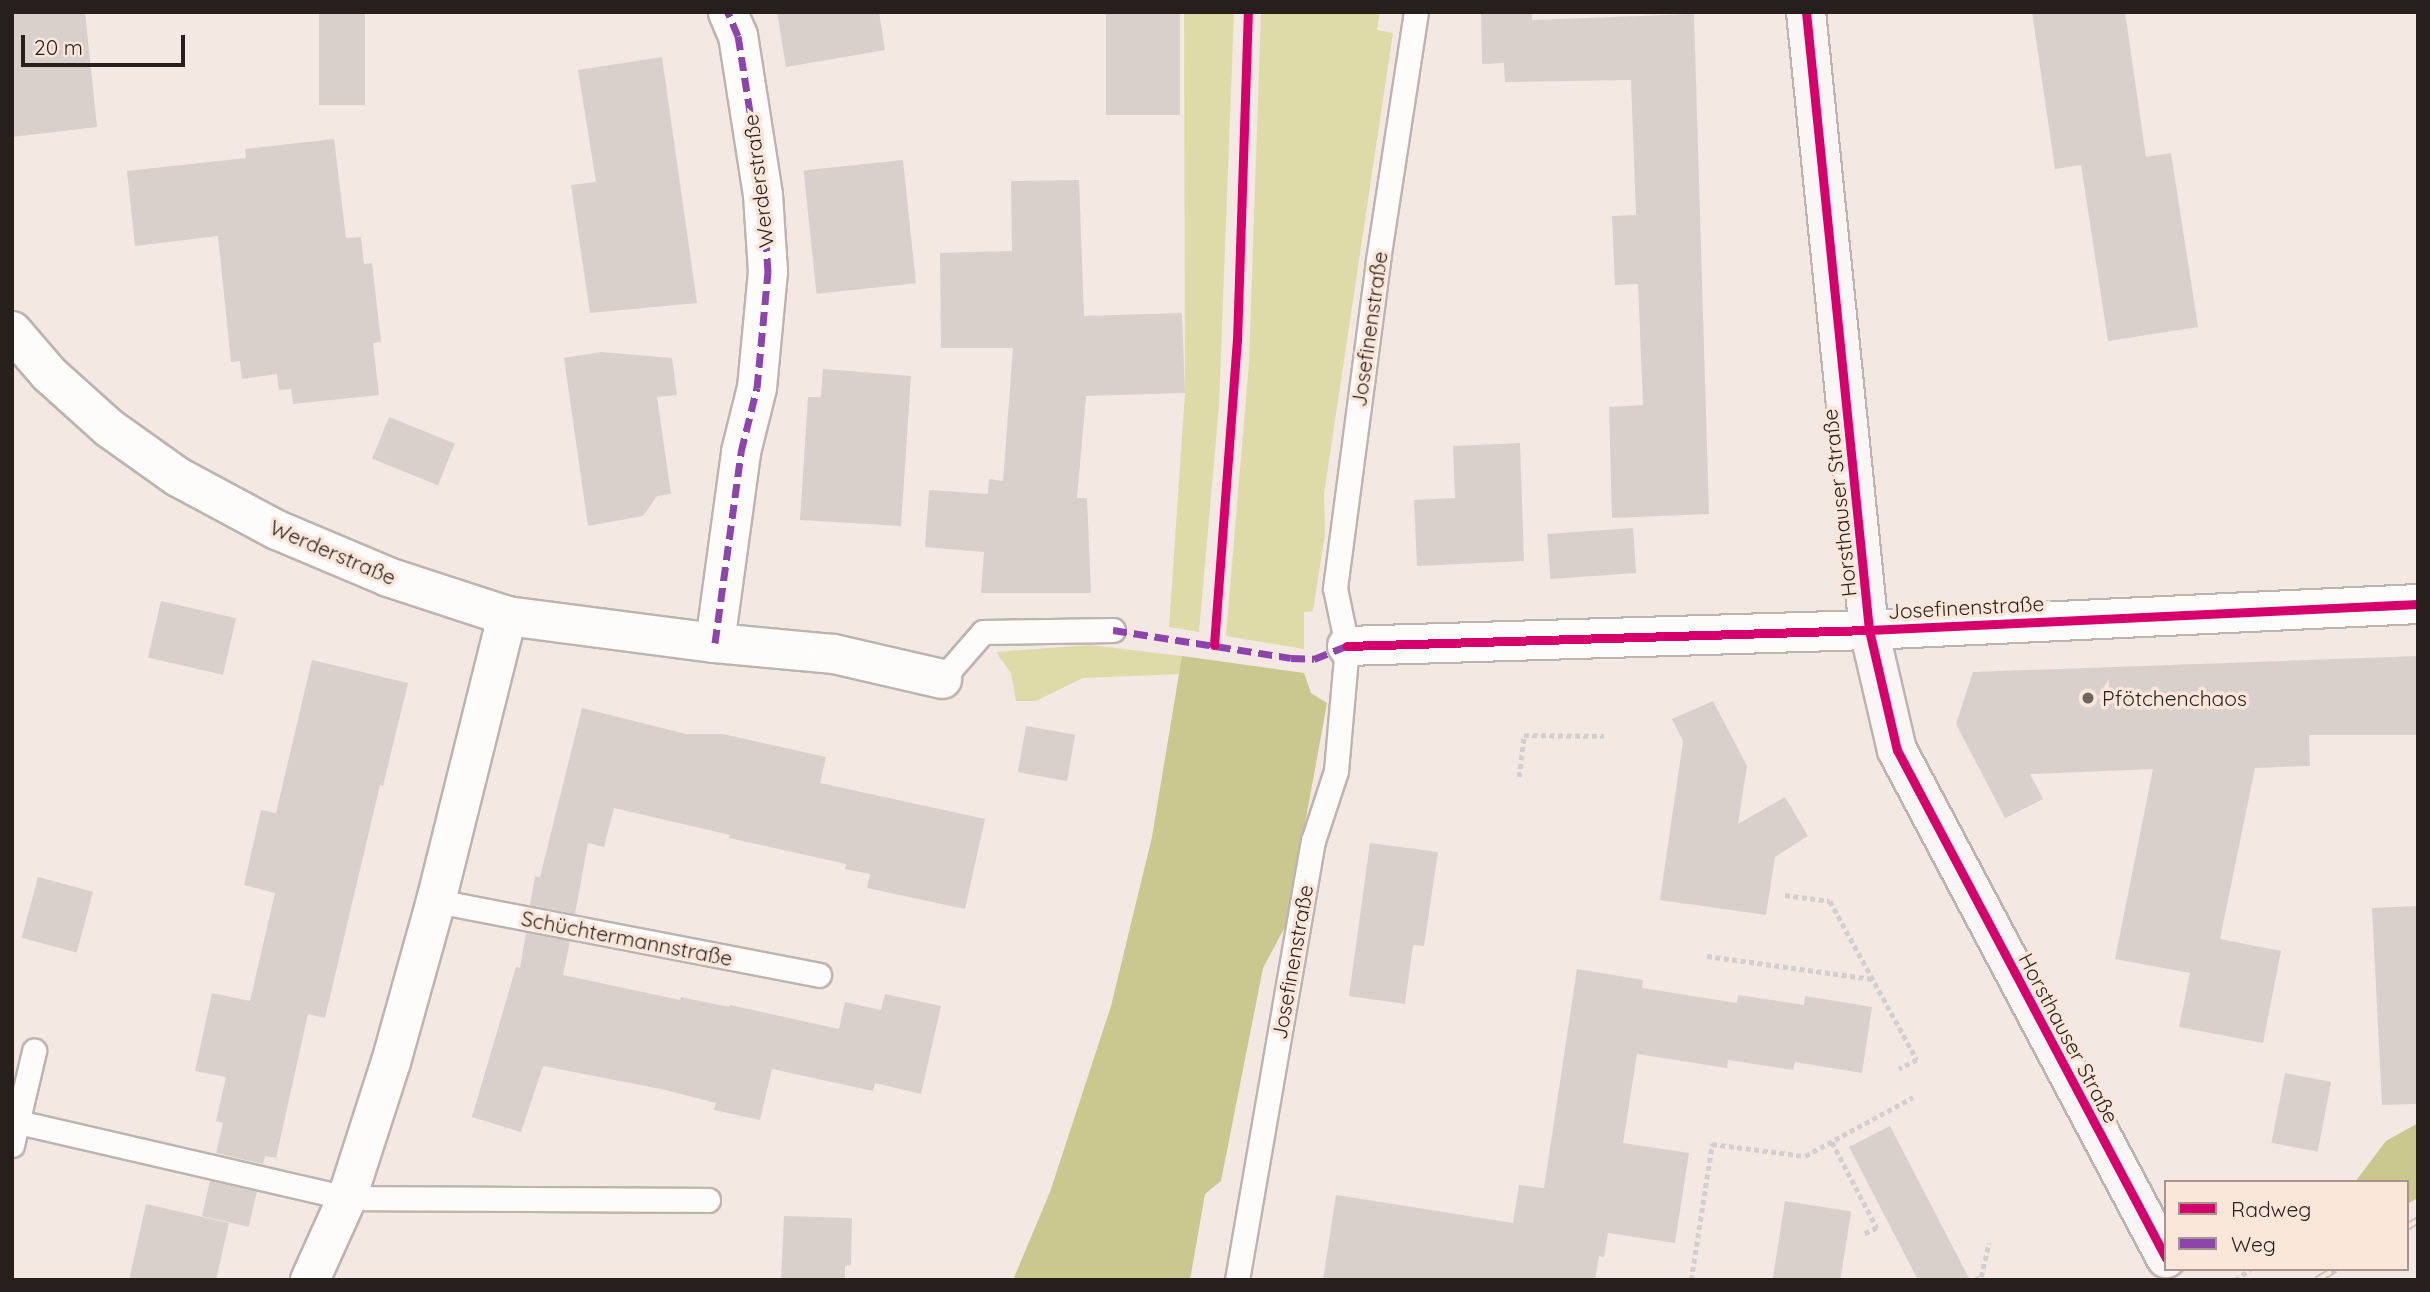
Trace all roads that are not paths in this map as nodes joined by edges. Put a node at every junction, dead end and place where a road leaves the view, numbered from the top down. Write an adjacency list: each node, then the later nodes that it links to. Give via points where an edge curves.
1 (728, 12): 9 (street, Werderstraße, via 738,36 763,195 768,272 757,388 741,452)
2 (1416, 12): 10 (lane, Josefinenstraße, via 1335,588)
3 (1806, 12): 8 (main road, Horsthauser Straße)
4 (12, 331): 6 (street, Werderstraße, via 49,374 109,428 178,477 277,530 388,577)
5 (2418, 604): 8 (street, Josefinenstraße)
6 (507, 616): 9 (street, Werderstraße); 12 (street)
7 (1113, 630): 11 (lane, via 982,632)
8 (1869, 630): 10 (street, Josefinenstraße); 19 (main road, Horsthauser Straße, via 1897,750)
9 (715, 643): 11 (street, Werderstraße, via 834,654)
10 (1347, 646): 21 (lane, Josefinenstraße, via 1336,771 1313,841)
11 (942, 678)
12 (436, 901): 13 (lane, Schüchtermannstraße); 17 (street)
13 (819, 975)
14 (34, 1051): 15 (lane)
15 (18, 1122): 16 (lane); 17 (lane)
16 (12, 1145)
17 (347, 1198): 18 (lane); 20 (street)
18 (708, 1200)
19 (2164, 1254)
20 (310, 1280)
21 (1237, 1280)

